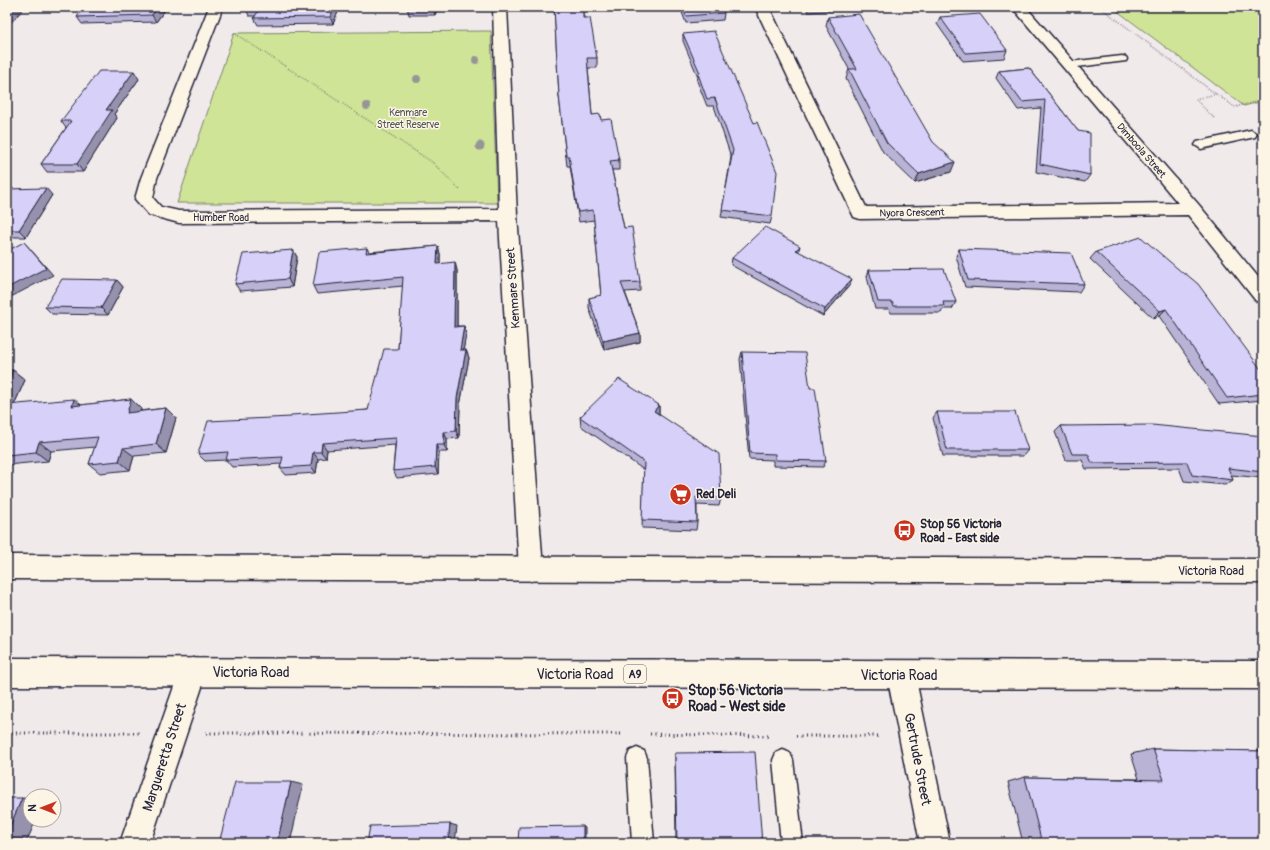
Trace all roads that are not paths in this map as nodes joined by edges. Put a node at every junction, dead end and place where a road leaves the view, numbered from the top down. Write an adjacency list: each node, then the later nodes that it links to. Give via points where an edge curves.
1 (216, 7): 10 (main road, Humber Road, via 149,178 144,199 155,211 179,217)
2 (500, 7): 10 (main road, Kenmare Street)
3 (762, 7): 9 (main road, Nyora Crescent, via 860,213)
4 (1019, 7): 6 (main road, Dimboola Street)
5 (1122, 59): 6 (lane)
6 (1068, 65): 9 (main road, Dimboola Street)
7 (1251, 134): 8 (lane)
8 (1201, 145)
9 (1193, 209): 11 (main road, Dimboola Street)
10 (508, 215): 13 (main road, Kenmare Street)
11 (1263, 296)
12 (7, 567): 13 (main road, Victoria Road)
13 (531, 569): 14 (main road, Victoria Road)
14 (1263, 571)
15 (7, 672): 16 (main road, Victoria Road / A9)
16 (193, 672): 17 (main road, Victoria Road / A9); 21 (main road, Margueretta Street)
17 (902, 675): 18 (main road, Victoria Road / A9); 24 (main road, Gertrude Street)
18 (1263, 675)
19 (638, 758): 22 (lane)
20 (783, 760): 23 (lane)
21 (136, 843)
22 (643, 843)
23 (792, 843)
24 (935, 843)

